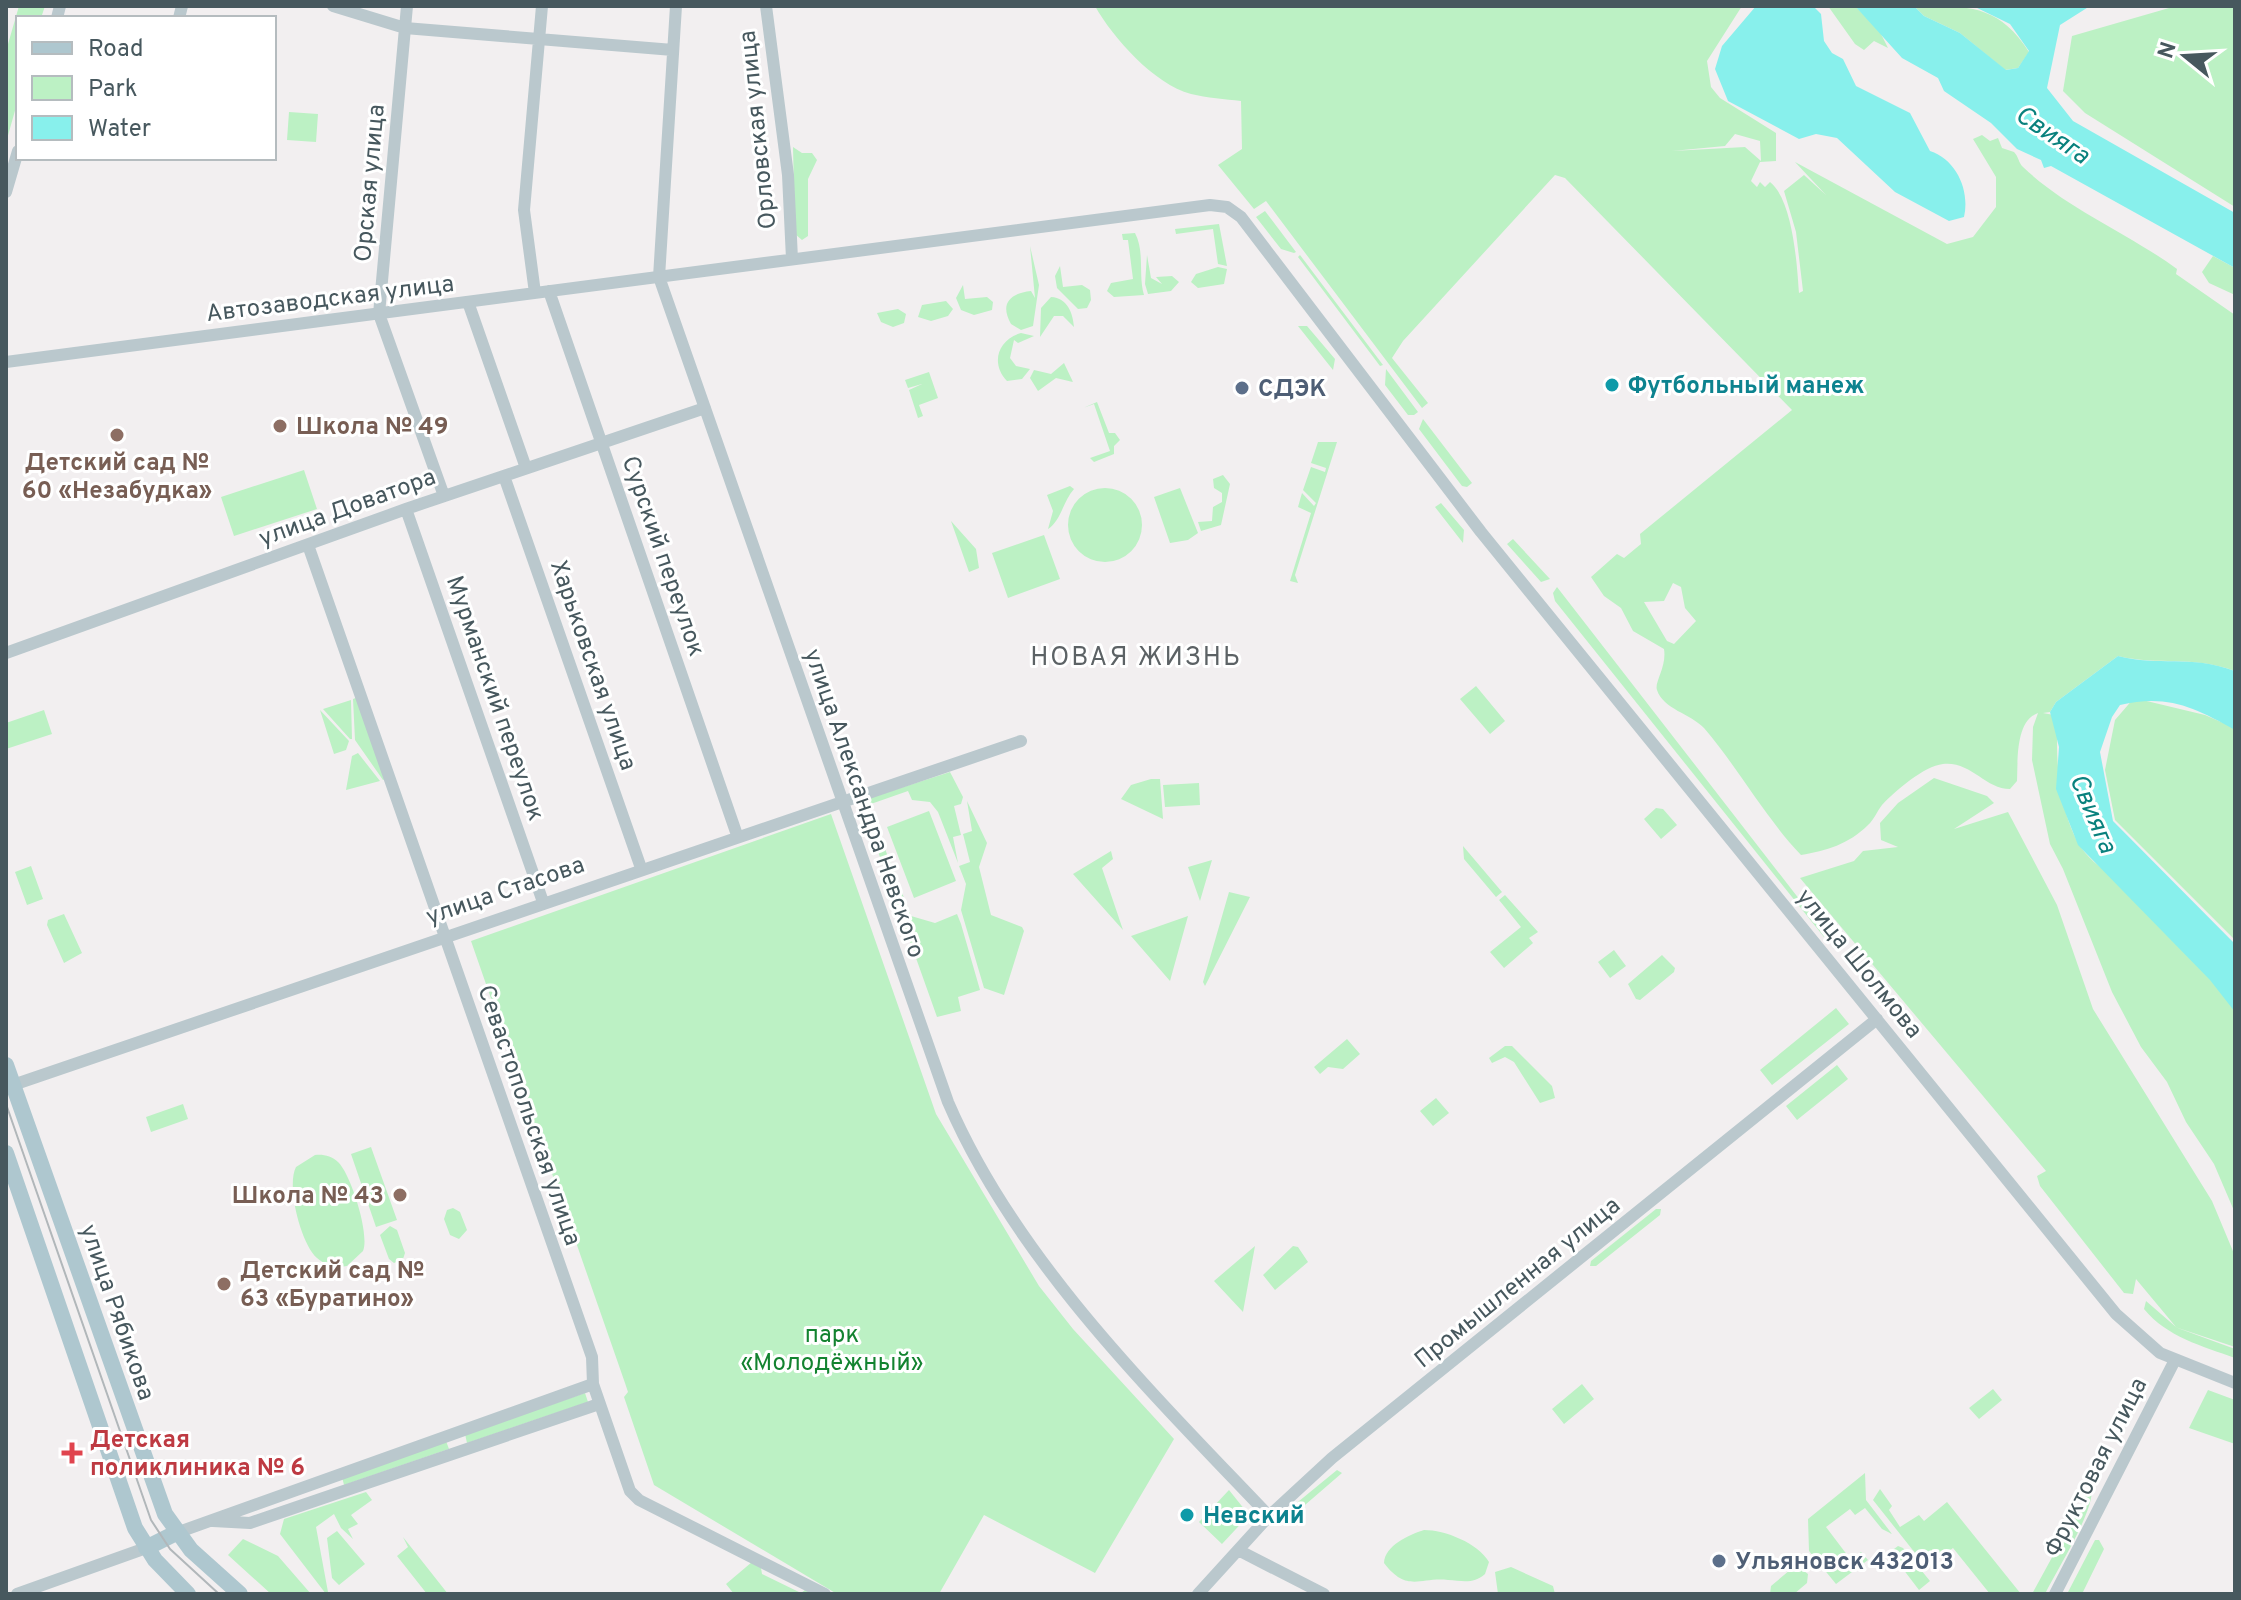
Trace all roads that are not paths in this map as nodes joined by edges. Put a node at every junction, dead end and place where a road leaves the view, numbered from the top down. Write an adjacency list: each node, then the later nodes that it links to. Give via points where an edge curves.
1 (333, 6): 6 (street)
2 (407, 6): 6 (street, Орская улица)
3 (542, 6): 7 (street)
4 (676, 6): 8 (street, улица Александра Невского)
5 (766, 6): 11 (street, Орловская улица, via 788,175)
6 (405, 28): 7 (street); 16 (street, Орская улица)
7 (540, 38): 8 (street); 14 (street, via 524,210)
8 (673, 50): 12 (street, улица Александра Невского)
9 (16, 158): 10 (street)
10 (6, 192)
11 (792, 259): 12 (street, Орловская улица); 32 (street, улица Шолмова, via 1210,205 1227,207 1245,221 1481,532)
12 (659, 277): 13 (street, Автозаводская улица); 18 (street, улица Александра Невского)
13 (549, 291): 14 (street, Автозаводская улица); 19 (street, Сурский переулок)
14 (535, 293): 15 (street, Автозаводская улица)
15 (468, 302): 16 (street, Автозаводская улица); 20 (street)
16 (379, 314): 17 (street, Автозаводская улица); 22 (street, Орская улица)
17 (6, 362)
18 (705, 408): 19 (street, улица Доватора); 27 (street, улица Александра Невского)
19 (602, 444): 20 (street, улица Доватора); 28 (street, Сурский переулок)
20 (526, 468): 21 (street, улица Доватора)
21 (504, 476): 22 (street, улица Доватора); 29 (street, Харьковская улица)
22 (444, 496): 23 (street, улица Доватора)
23 (406, 509): 24 (street, улица Доватора); 30 (street, Мурманский переулок)
24 (308, 545): 25 (street, улица Доватора); 31 (street, Севастопольская улица)
25 (6, 653)
26 (1021, 741): 27 (street, улица Стасова)
27 (840, 800): 28 (street, улица Стасова); 40 (street, улица Александра Невского, via 966,1141 1062,1290)
28 (737, 835): 29 (street, улица Стасова)
29 (641, 868): 30 (street, улица Стасова)
30 (543, 902): 31 (street, улица Стасова)
31 (445, 936): 34 (street, улица Стасова); 38 (street, Севастопольская улица, via 592,1357)
32 (1877, 1019): 36 (street, улица Шолмова, via 2116,1314 2146,1343); 40 (street, Промышленная улица, via 1375,1423)
33 (6, 1065): 34 (main road, улица Рябикова)
34 (10, 1086): 42 (main road, улица Рябикова, via 157,1496)
35 (6, 1153): 43 (main road, via 125,1501)
36 (2175, 1360): 37 (street, улица Шолмова); 51 (street, Фруктовая улица)
37 (2235, 1383)
38 (593, 1384): 39 (street, Севастопольская улица); 41 (street)
39 (599, 1404): 41 (street, via 250,1523); 48 (street, Севастопольская улица, via 634,1497)
40 (1269, 1516): 44 (street, Промышленная улица)
41 (206, 1521): 42 (street)
42 (176, 1533): 43 (main road); 47 (main road, улица Рябикова)
43 (146, 1548): 45 (street); 46 (main road)
44 (1238, 1550): 49 (street, Промышленная улица); 50 (street)
45 (17, 1594)
46 (188, 1594)
47 (240, 1594)
48 (825, 1594)
49 (1198, 1594)
50 (1324, 1594)
51 (2055, 1594)

